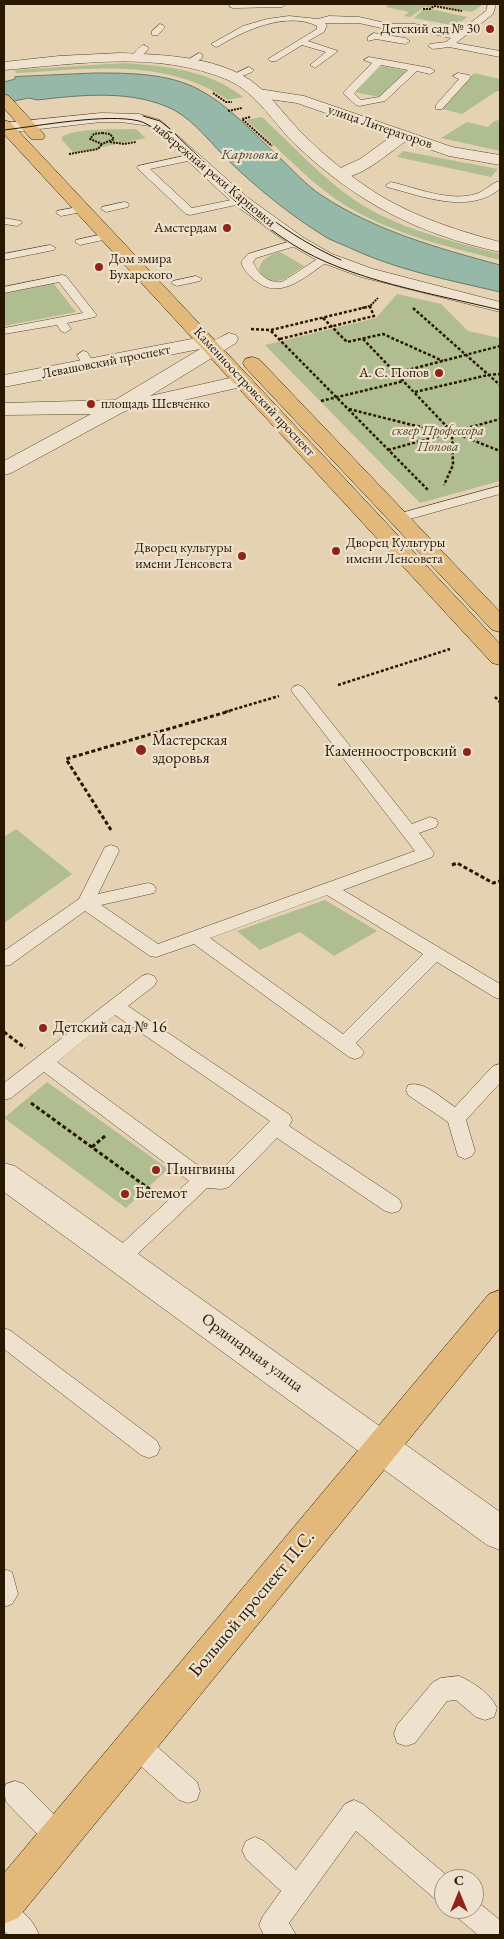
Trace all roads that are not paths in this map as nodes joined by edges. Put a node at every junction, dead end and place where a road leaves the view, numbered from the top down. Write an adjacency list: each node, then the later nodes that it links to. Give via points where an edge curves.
1 (282, 4): 3 (lane)
2 (492, 4): 5 (lane, via 490,12)
3 (233, 5)
4 (318, 22): 5 (lane, via 358,20 390,27 415,27); 8 (lane, via 322,25 321,30); 9 (lane, via 291,18 265,20)
5 (458, 37): 10 (lane)
6 (371, 39): 7 (lane, via 374,36)
7 (405, 41)
8 (300, 42): 14 (lane); 16 (lane, via 330,49 336,54)
9 (216, 44)
10 (449, 44): 11 (lane); 12 (lane, via 467,52)
11 (433, 46)
12 (500, 54)
13 (366, 59): 15 (lane)
14 (273, 60)
15 (379, 62): 18 (lane); 25 (lane, via 348,93)
16 (315, 65)
17 (4, 66): 22 (street, via 140,53 193,60)
18 (414, 68): 20 (lane); 25 (lane, via 382,99)
19 (248, 70): 22 (lane)
20 (430, 71)
21 (458, 76): 26 (lane, via 466,78)
22 (233, 77): 23 (street)
23 (259, 94): 27 (street, улица Литераторов, via 299,99); 34 (street, via 299,139)
24 (5, 101): 28 (main road)
25 (359, 103): 27 (lane)
26 (439, 107)
27 (339, 112): 30 (street, улица Литераторов)
28 (28, 126): 29 (street, набережная реки Карповки); 31 (main road); 32 (street, набережная реки Карповки, via 105,117 143,119 165,130)
29 (5, 127): 38 (main road, Каменноостровский проспект)
30 (405, 136): 33 (street, улица Литераторов, via 449,151); 34 (street, via 385,147 360,168)
31 (49, 149)
32 (193, 157): 37 (street, набережная реки Карповки); 37 (lane, via 142,168 168,196 190,212)
33 (500, 160)
34 (340, 174): 48 (street, via 397,212)
35 (500, 184): 36 (lane, via 484,196 466,200)
36 (391, 185)
37 (241, 201): 47 (street, набережная реки Карповки)
38 (88, 202): 40 (main road, Каменноостровский проспект); 41 (lane); 45 (main road, Каменноостровский проспект)
39 (124, 205): 40 (lane)
40 (106, 209): 44 (main road, Каменноостровский проспект)
41 (61, 214)
42 (4, 221): 43 (lane)
43 (17, 222)
44 (119, 222)
45 (108, 236): 46 (lane); 59 (main road, Каменноостровский проспект)
46 (80, 242)
47 (298, 242): 51 (street, набережная реки Карповки); 51 (lane, via 252,256 244,268 268,284 280,286)
48 (500, 247)
49 (50, 248): 50 (lane)
50 (4, 257)
51 (326, 258): 57 (street, набережная реки Карповки, via 367,273)
52 (164, 270): 54 (main road)
53 (196, 279): 54 (lane)
54 (177, 283): 56 (main road)
55 (4, 290): 58 (lane, via 62,278 91,315 62,325)
56 (190, 297)
57 (500, 307)
58 (4, 331)
59 (217, 339): 60 (street, Левашовский проспект); 62 (main road, Каменноостровский проспект); 63 (street); 67 (main road, Каменноостровский проспект)
60 (86, 360): 61 (street, Левашовский проспект); 63 (street, via 78,388 89,399)
61 (4, 381)
62 (243, 381): 63 (street); 69 (main road, Каменноостровский проспект)
63 (120, 406): 64 (street); 65 (street)
64 (4, 409)
65 (7, 464)
66 (500, 490): 67 (lane, via 441,503)
67 (399, 518): 68 (main road, Каменноостровский проспект)
68 (500, 625)
69 (500, 658)
70 (298, 690): 72 (lane)
71 (430, 823): 72 (lane)
72 (409, 831): 75 (lane, via 426,853)
73 (111, 851): 76 (lane)
74 (148, 889): 76 (lane)
75 (329, 889): 77 (lane); 78 (lane)
76 (85, 902): 77 (lane, via 156,951); 79 (lane)
77 (196, 937): 78 (lane, via 350,1048)
78 (435, 953): 81 (lane)
79 (4, 960)
80 (148, 980): 82 (lane)
81 (500, 992)
82 (115, 1006): 83 (lane); 88 (lane, via 283,1120)
83 (44, 1062): 86 (lane); 91 (lane)
84 (500, 1071): 87 (lane)
85 (415, 1090): 87 (lane)
86 (4, 1093)
87 (456, 1118): 89 (lane)
88 (276, 1127): 91 (lane, via 222,1180); 92 (lane)
89 (465, 1151)
90 (4, 1175): 93 (street, Ординарная улица)
91 (203, 1180): 93 (lane)
92 (392, 1205)
93 (120, 1258): 96 (street, Ординарная улица)
94 (500, 1304): 96 (main road, Большой проспект П.С.)
95 (4, 1337): 97 (lane)
96 (383, 1446): 98 (street, Ординарная улица); 103 (main road, Большой проспект П.С.)
97 (149, 1448)
98 (500, 1532)
99 (4, 1580): 100 (lane)
100 (4, 1596)
101 (485, 1708): 102 (lane, via 459,1688 441,1690)
102 (406, 1734)
103 (136, 1745): 104 (lane); 106 (main road, Большой проспект П.С.)
104 (188, 1791)
105 (14, 1793): 106 (lane)
106 (59, 1838): 110 (main road, Большой проспект П.С.)
107 (255, 1850): 109 (lane)
108 (434, 1881): 109 (lane, via 354,1813)
109 (298, 1889): 114 (lane, via 272,1925)
110 (4, 1904)
111 (4, 1913): 113 (lane)
112 (479, 1919): 115 (lane)
113 (26, 1935)
114 (282, 1935)
115 (498, 1935)

